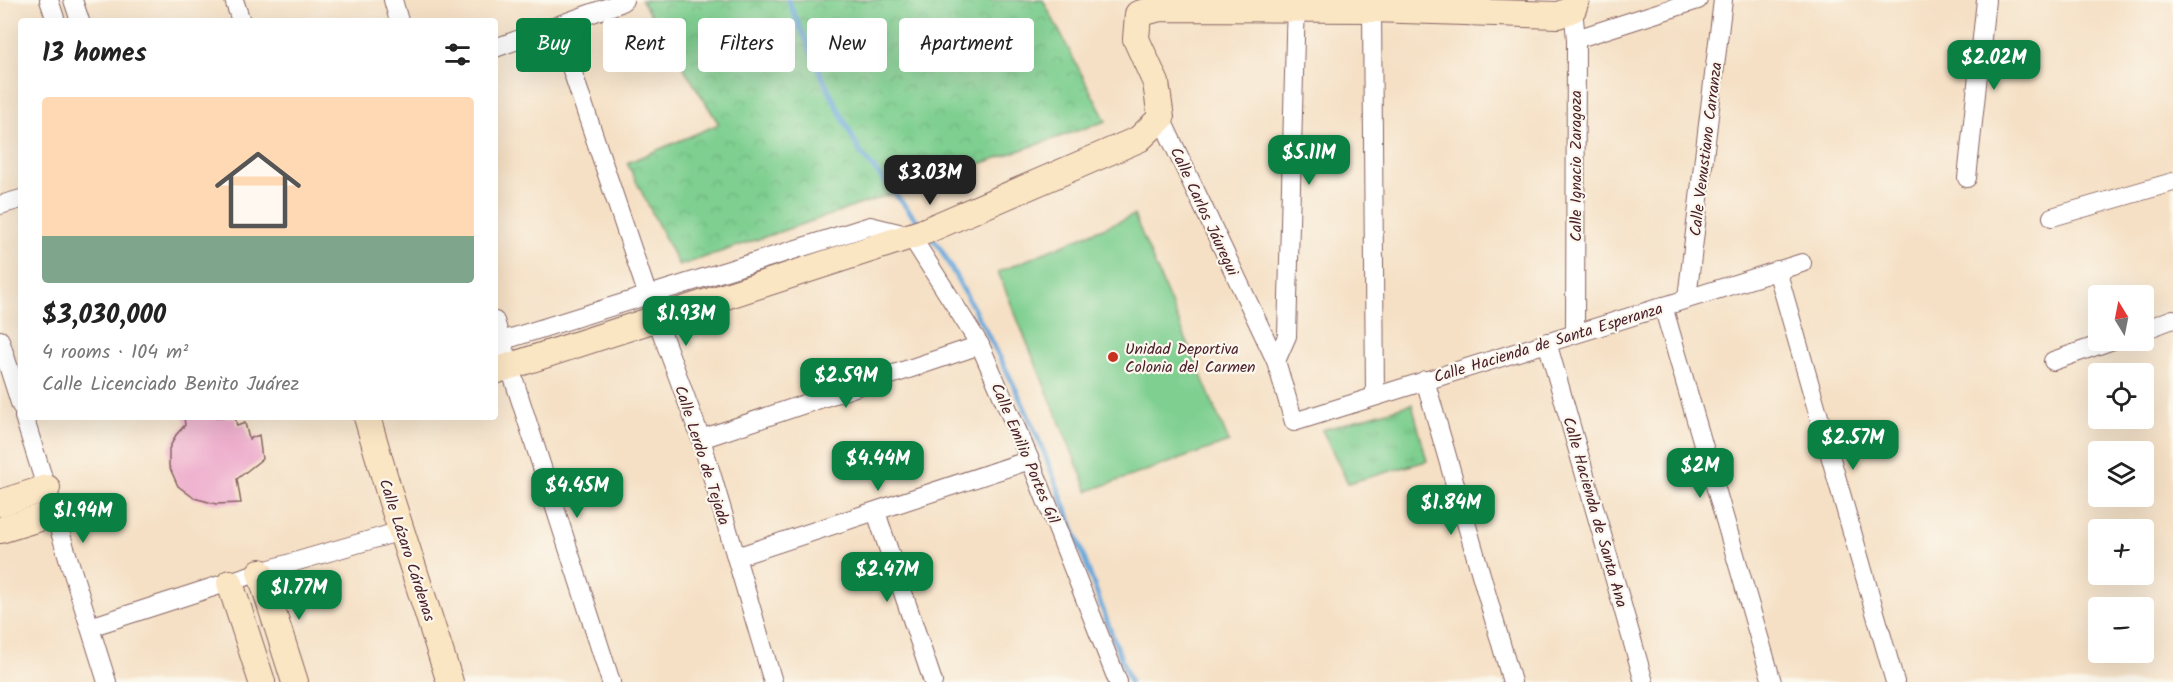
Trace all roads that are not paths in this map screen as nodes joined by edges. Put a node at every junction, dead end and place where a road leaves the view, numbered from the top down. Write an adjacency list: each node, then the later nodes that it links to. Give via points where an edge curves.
1 (50, 0): 14 (street)
2 (73, 0): 15 (street)
3 (234, 0): 16 (street)
4 (393, 0): 17 (street)
5 (624, 0): 18 (street)
6 (1698, 0): 19 (street)
7 (1723, 0): 32 (street, Calle Venustiano Carranza)
8 (1986, 0): 24 (street)
9 (1296, 4): 11 (street); 13 (street); 43 (street, via 1287,336)
10 (1575, 5): 12 (street, via 1558,15); 19 (street, Calle Ignacio Zaragoza)
11 (1133, 7): 23 (street, Calle Carlos Jáuregui, via 1136,39 1156,83)
12 (1495, 7): 13 (street)
13 (1372, 9): 47 (street)
14 (55, 18)
15 (79, 18)
16 (240, 18)
17 (398, 18)
18 (578, 18)
19 (1576, 39): 37 (street, Calle Ignacio Zaragoza)
20 (516, 41): 21 (street)
21 (498, 47)
22 (572, 72): 34 (street, Calle Lerdo de Tejada)
23 (1161, 118): 29 (street, via 1139,139); 43 (street, Calle Carlos Jáuregui)
24 (1967, 178)
25 (2173, 182): 28 (street)
26 (18, 200): 27 (street)
27 (0, 205)
28 (2052, 217)
29 (917, 234): 34 (street); 41 (street, Calle Emilio Portes Gil)
30 (1802, 263): 31 (street, Calle Hacienda de Santa Esperanza)
31 (1778, 270): 32 (street, Calle Hacienda de Santa Esperanza); 75 (street)
32 (1687, 298): 33 (street, Calle Hacienda de Santa Esperanza)
33 (1663, 306): 37 (street, Calle Hacienda de Santa Esperanza); 74 (street)
34 (652, 308): 39 (street); 45 (street); 52 (street, Calle Lerdo de Tejada)
35 (2173, 320): 36 (street)
36 (2154, 327)
37 (1575, 333): 40 (street, Calle Hacienda de Santa Esperanza)
38 (0, 340): 48 (street)
39 (498, 342): 45 (street)
40 (1547, 342): 46 (street, Calle Hacienda de Santa Esperanza); 73 (street, Calle Hacienda de Santa Ana)
41 (980, 345): 52 (street); 53 (street, Calle Emilio Portes Gil)
42 (2088, 349): 44 (street)
43 (1276, 361): 51 (street, Calle Carlos Jáuregui)
44 (2053, 362)
45 (502, 369): 68 (street)
46 (1425, 380): 47 (street, Calle Hacienda de Santa Esperanza); 72 (street)
47 (1375, 396): 51 (street, Calle Hacienda de Santa Esperanza)
48 (18, 397)
49 (25, 420): 54 (street)
50 (368, 420): 59 (street, Calle Lázaro Cárdenas)
51 (1294, 422)
52 (701, 439): 60 (street, Calle Lerdo de Tejada)
53 (1030, 460): 56 (street); 71 (street, Calle Emilio Portes Gil)
54 (47, 488): 55 (street); 57 (street)
55 (0, 503)
56 (876, 512): 60 (street); 70 (street)
57 (55, 513): 58 (street); 63 (street)
58 (0, 530)
59 (401, 531): 61 (street); 67 (street, Calle Lázaro Cárdenas)
60 (736, 557): 69 (street, Calle Lerdo de Tejada)
61 (260, 573): 62 (street); 66 (street)
62 (230, 584): 63 (street); 65 (street)
63 (90, 627): 64 (street)
64 (107, 682)
65 (262, 682)
66 (296, 682)
67 (450, 682)
68 (611, 682)
69 (773, 682)
70 (933, 682)
71 (1118, 682)
72 (1512, 682)
73 (1644, 682)
74 (1772, 682)
75 (1895, 682)

